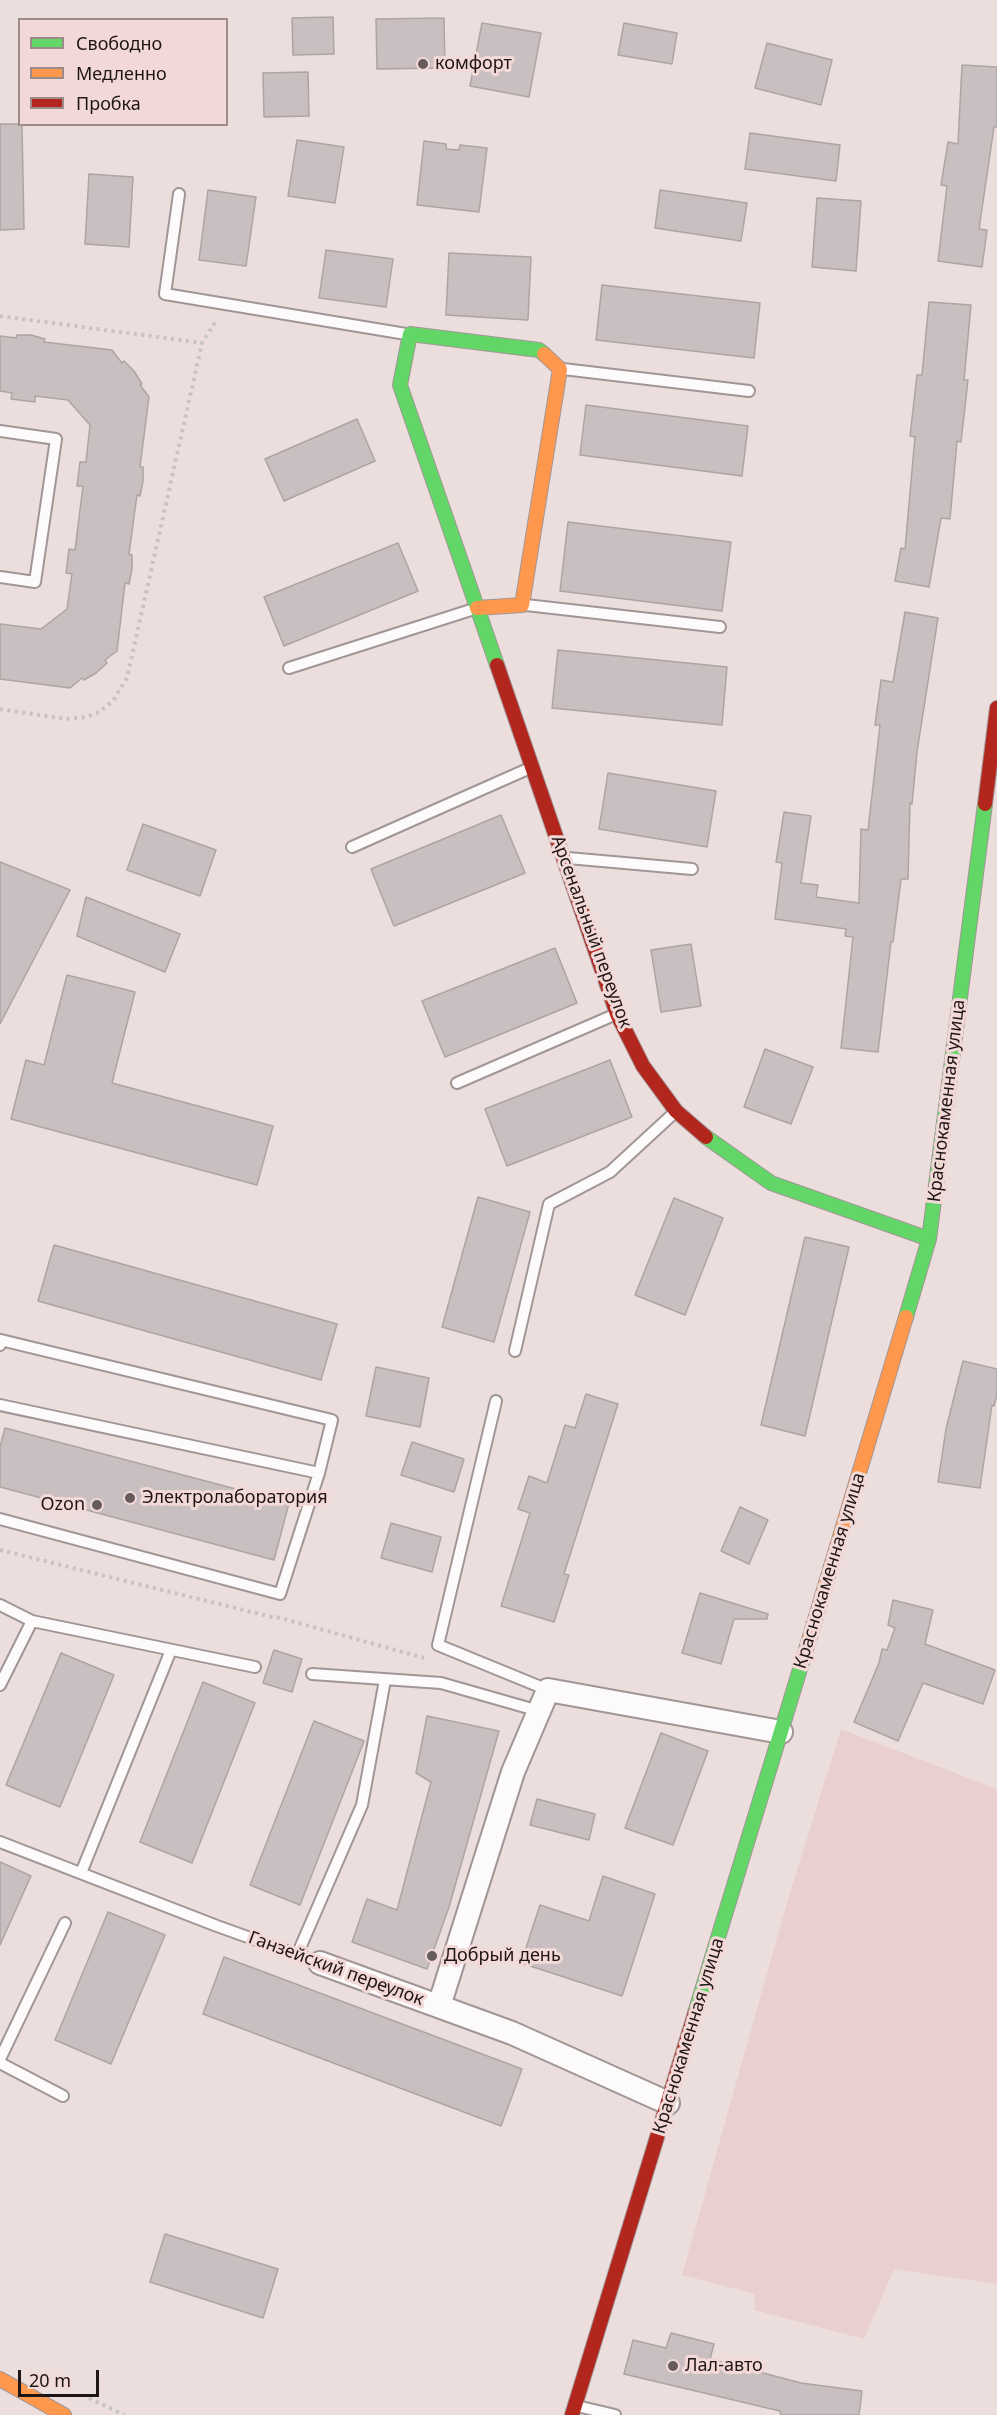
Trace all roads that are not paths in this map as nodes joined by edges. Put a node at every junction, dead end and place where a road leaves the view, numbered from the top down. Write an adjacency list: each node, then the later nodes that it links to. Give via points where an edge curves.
1 (179, 194): 2 (lane, via 165,294)
2 (410, 334): 3 (street, via 539,350); 8 (street, Арсенальный переулок, via 400,385)
3 (560, 369): 4 (lane); 7 (street)
4 (749, 391)
5 (0, 431): 6 (lane, via 56,439 35,582)
6 (0, 577)
7 (522, 605): 8 (street); 9 (lane)
8 (477, 608): 10 (lane); 12 (street, Арсенальный переулок)
9 (720, 627)
10 (289, 668)
11 (997, 708): 19 (street, Краснокаменная улица)
12 (533, 766): 13 (lane); 14 (street, Арсенальный переулок)
13 (352, 847)
14 (564, 858): 15 (lane); 16 (street, Арсенальный переулок)
15 (692, 869)
16 (617, 1014): 17 (lane); 18 (street, Арсенальный переулок, via 643,1066)
17 (457, 1083)
18 (676, 1111): 19 (street, Арсенальный переулок, via 697,1131 771,1183); 21 (lane, via 610,1172 549,1204)
19 (929, 1239): 35 (street, Краснокаменная улица)
20 (0, 1345): 24 (lane, via 1,1340 332,1420)
21 (514, 1351)
22 (496, 1401): 33 (lane, via 438,1645)
23 (0, 1405): 24 (lane)
24 (319, 1473): 25 (lane, via 280,1594)
25 (0, 1519)
26 (0, 1605): 27 (lane)
27 (32, 1621): 28 (lane); 32 (lane)
28 (171, 1650): 29 (lane); 37 (lane)
29 (255, 1667)
30 (312, 1674): 31 (lane)
31 (385, 1680): 34 (lane, via 441,1683); 39 (lane, via 362,1804)
32 (0, 1685)
33 (548, 1690): 34 (street); 35 (street)
34 (539, 1711): 41 (street, via 513,1772)
35 (781, 1732): 44 (street, Краснокаменная улица)
36 (0, 1842): 37 (lane, Ганзейский переулок)
37 (81, 1873): 39 (lane, Ганзейский переулок)
38 (65, 1923): 42 (lane)
39 (297, 1955): 40 (lane, Ганзейский переулок)
40 (320, 1963): 41 (street, Ганзейский переулок)
41 (439, 2006): 44 (street, Ганзейский переулок, via 512,2033)
42 (0, 2061): 43 (lane)
43 (63, 2096)
44 (668, 2103): 46 (street, Краснокаменная улица)
45 (0, 2379): 47 (street)
46 (573, 2410): 48 (lane)
47 (64, 2415)
48 (615, 2415)

